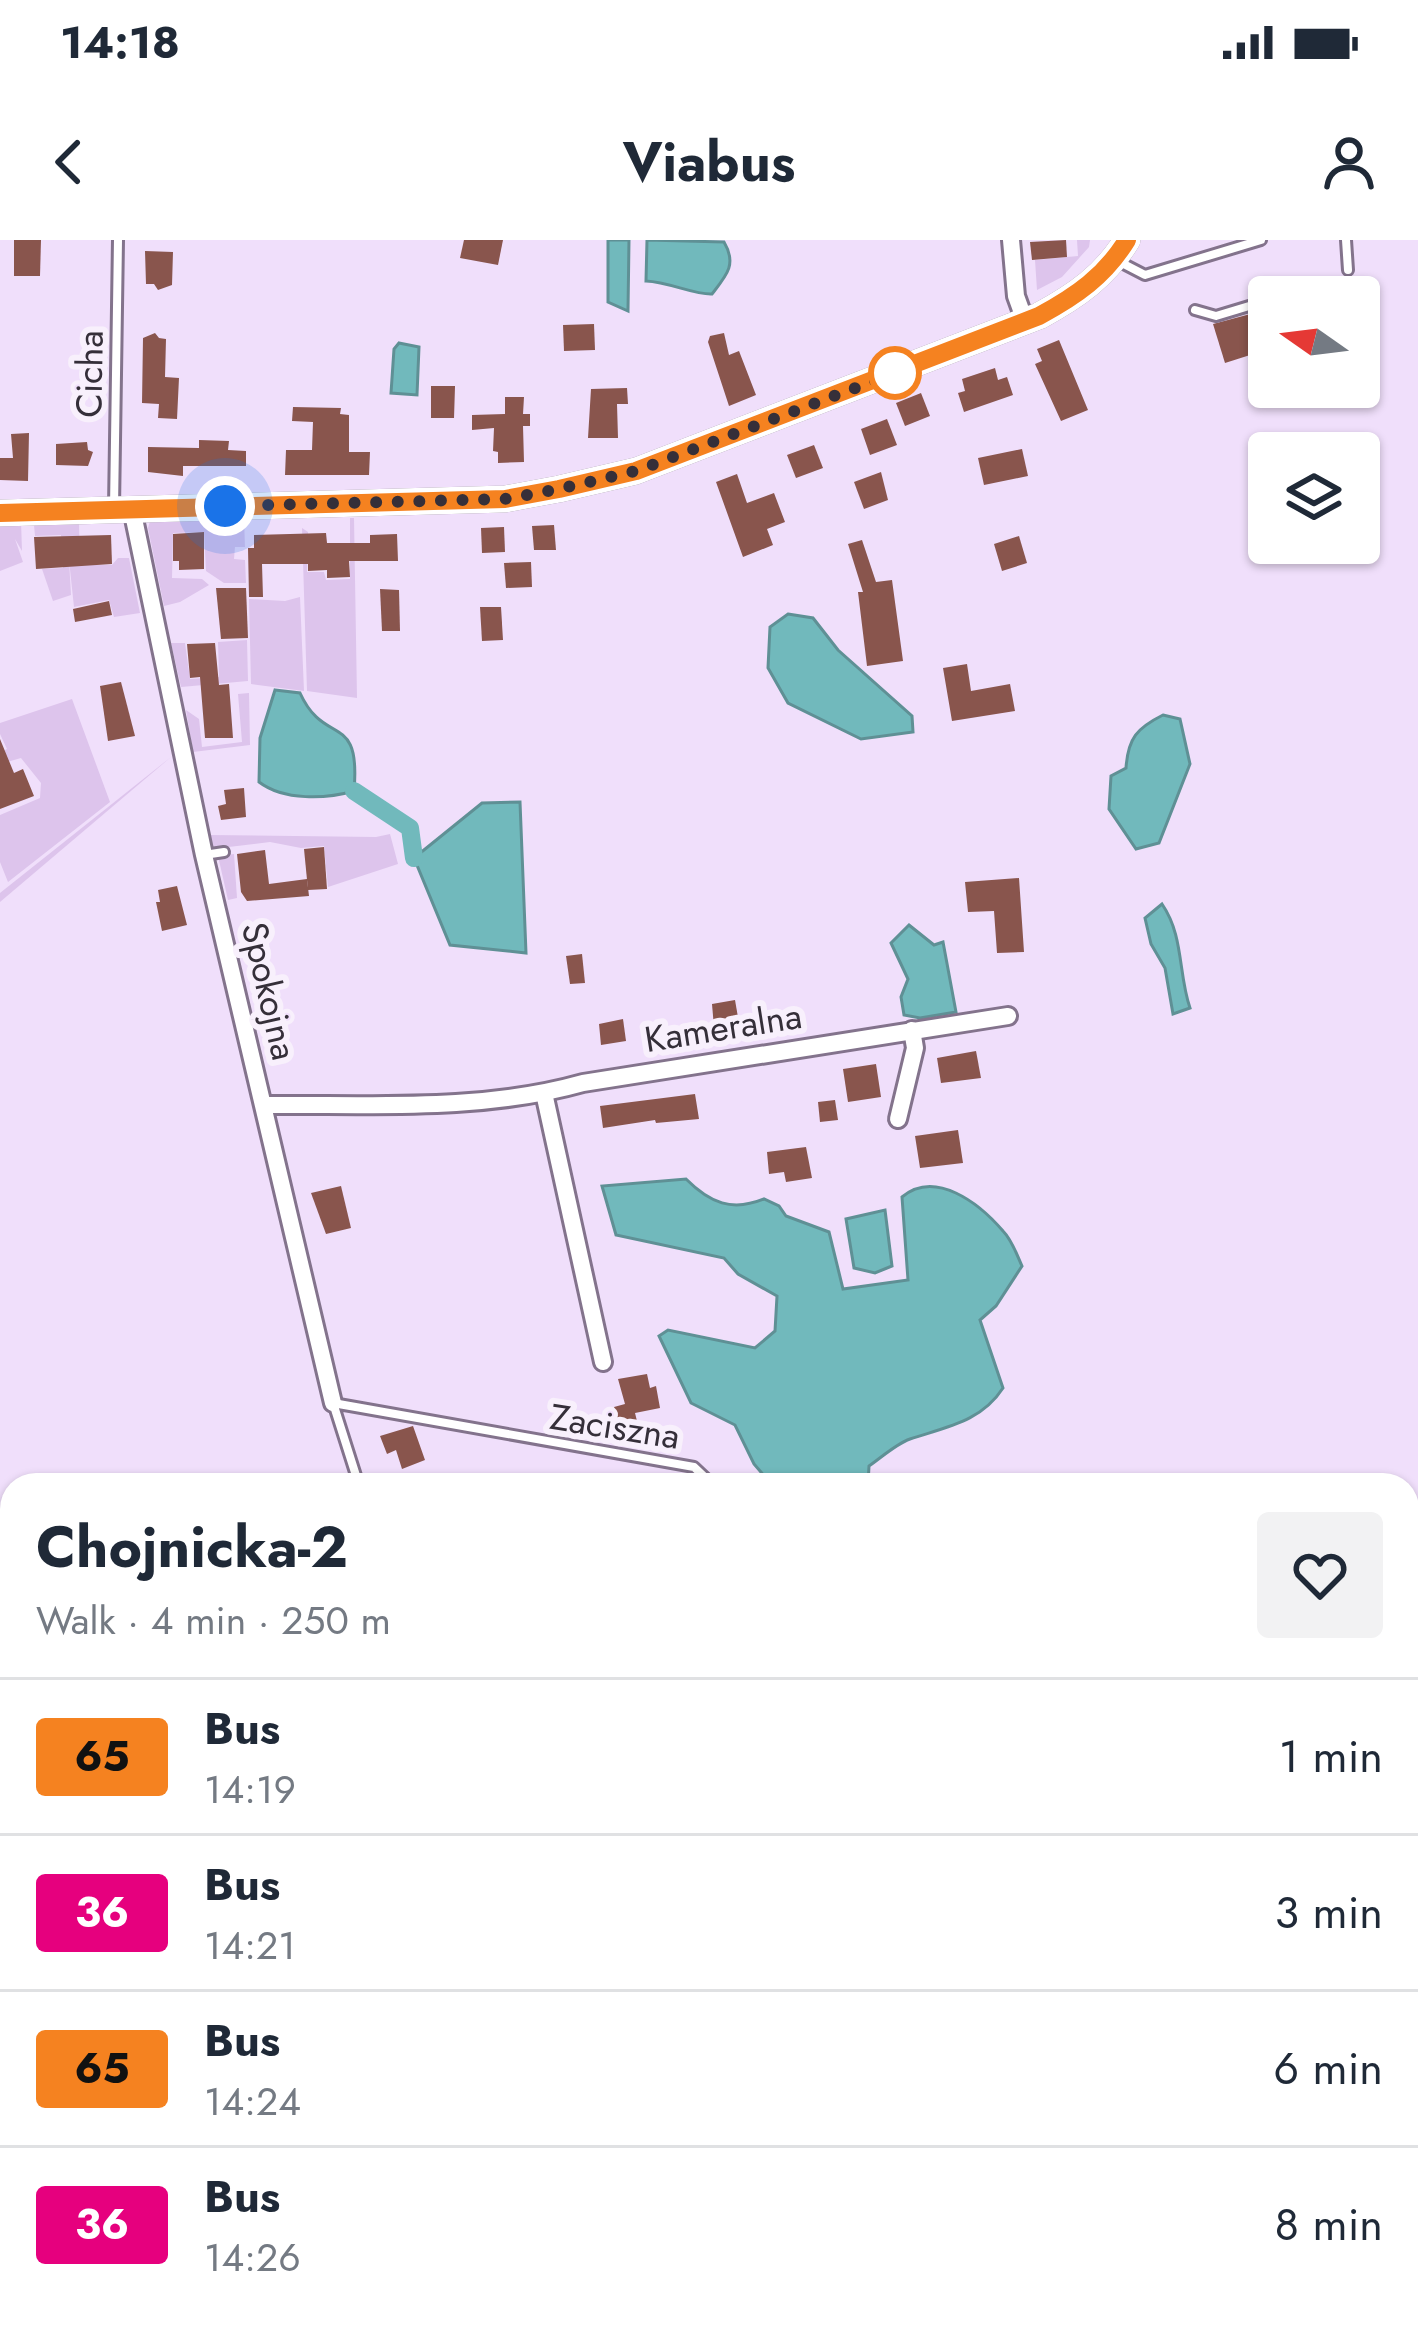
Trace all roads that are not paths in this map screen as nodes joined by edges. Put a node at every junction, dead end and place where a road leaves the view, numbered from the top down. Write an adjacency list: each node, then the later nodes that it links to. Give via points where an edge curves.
1 (118, 240): 10 (lane, Cicha)
2 (1011, 240): 9 (street)
3 (1262, 240): 5 (lane, via 1145,274 1131,271)
4 (1346, 240): 6 (lane)
5 (1121, 250): 9 (street, via 1082,292)
6 (1348, 270)
7 (1248, 306): 8 (lane, via 1216,316)
8 (1196, 310)
9 (1025, 321): 10 (street, via 636,471 559,489 505,499)
10 (123, 509): 11 (street); 13 (street, Spokojna)
11 (0, 513)
12 (224, 852): 13 (lane)
13 (204, 855): 17 (street, Spokojna)
14 (1008, 1016): 15 (street, Kameralna)
15 (912, 1030): 16 (street, Kameralna); 18 (street)
16 (544, 1094): 17 (street, Kameralna); 19 (street)
17 (264, 1105): 20 (street, Spokojna)
18 (898, 1119)
19 (603, 1361)
20 (333, 1402): 21 (lane, Spokojna); 22 (lane, Zaciszna)
21 (355, 1473)
22 (700, 1473)

